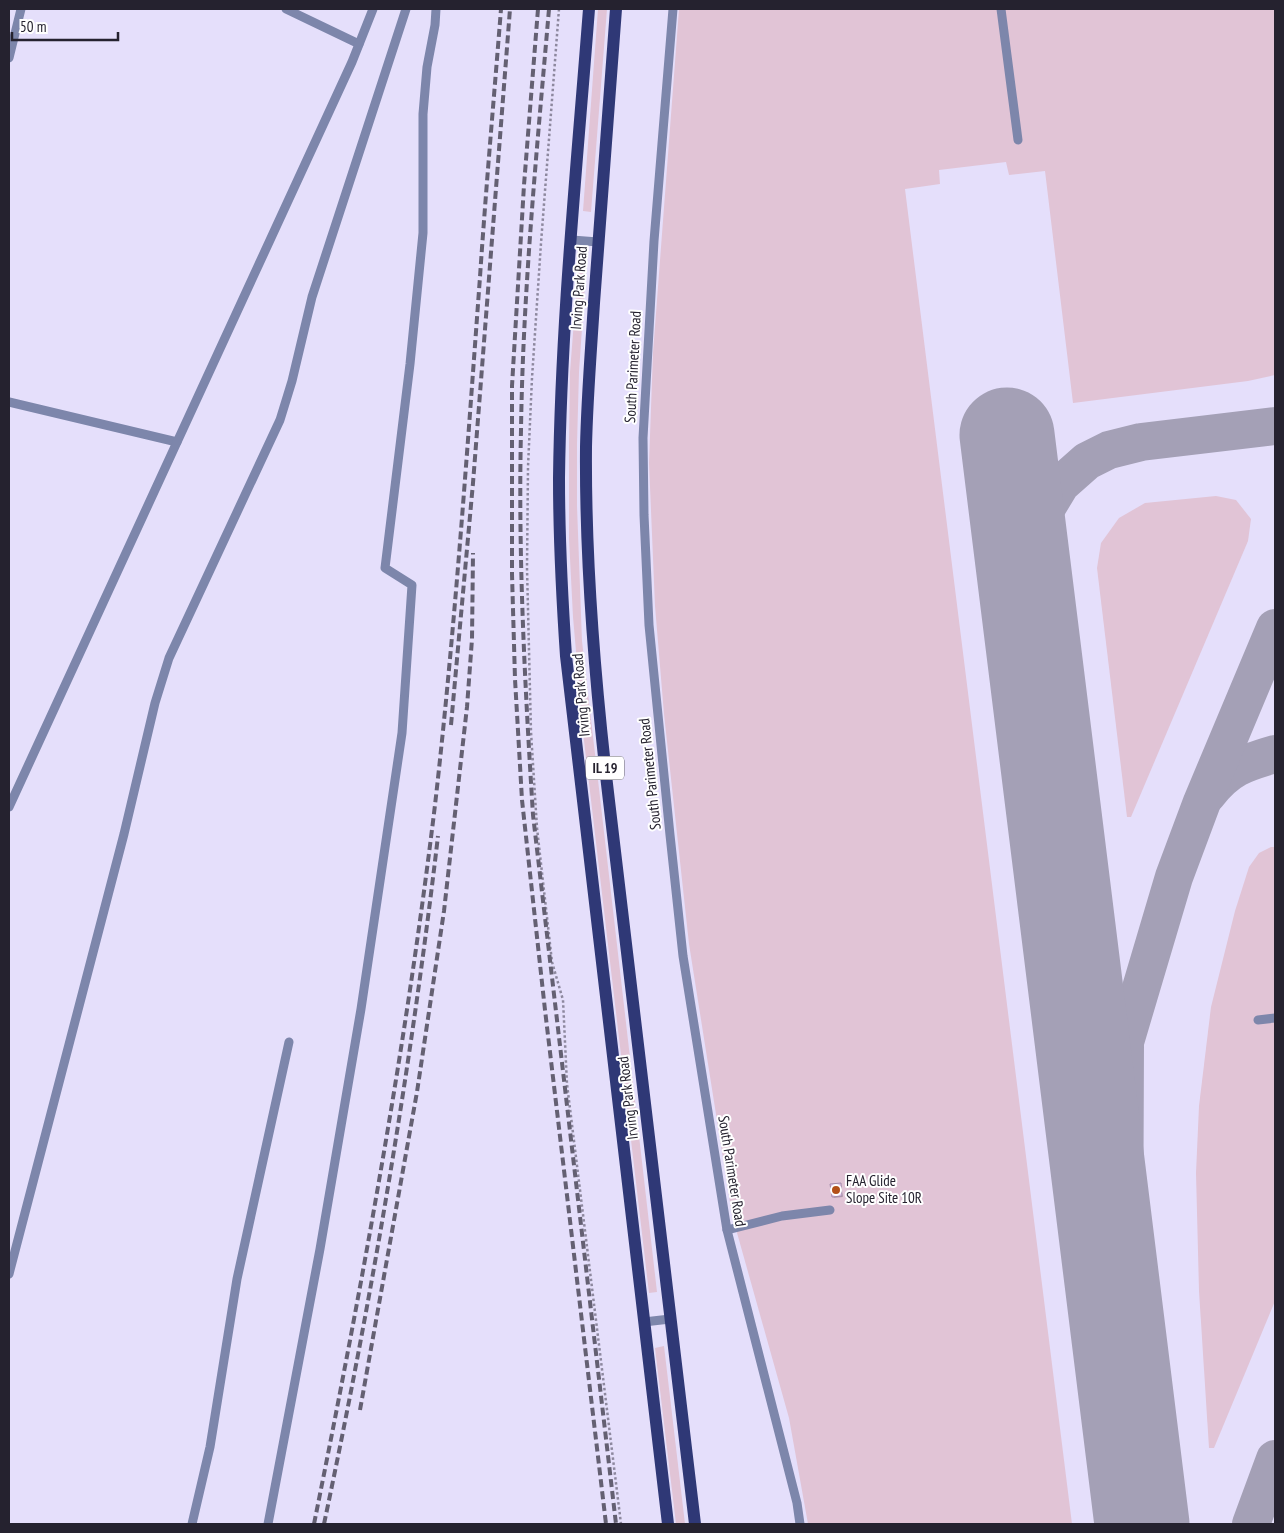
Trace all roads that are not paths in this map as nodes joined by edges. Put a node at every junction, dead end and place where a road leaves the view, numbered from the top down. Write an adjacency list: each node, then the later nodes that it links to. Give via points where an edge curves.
1 (21, 9): 11 (lane)
2 (286, 9): 10 (lane)
3 (373, 9): 10 (lane)
4 (406, 9): 23 (lane, via 312,297 280,420 169,658)
5 (436, 9): 27 (lane, via 423,114 423,233 385,568 412,585 402,733 358,1028)
6 (589, 9): 13 (main road, Irving Park Road / IL 19)
7 (616, 9): 14 (main road, Irving Park Road / IL 19)
8 (673, 9): 22 (lane, South Parimeter Road, via 648,337 643,438 644,515 649,625 681,937)
9 (1001, 9): 12 (lane)
10 (359, 44): 16 (lane)
11 (9, 58)
12 (1018, 140)
13 (572, 240): 14 (lane); 25 (main road, Irving Park Road / IL 19, via 559,480 566,656)
14 (598, 242): 24 (main road, Irving Park Road / IL 19, via 586,445 586,526 596,689)
15 (9, 402): 16 (lane)
16 (178, 442): 17 (lane)
17 (9, 808)
18 (1275, 1018): 19 (lane)
19 (1258, 1020)
20 (290, 1042): 26 (lane, via 237,1279 210,1447)
21 (830, 1210): 22 (lane, via 782,1216)
22 (727, 1230): 30 (lane, South Parimeter Road)
23 (9, 1274)
24 (670, 1319): 25 (lane); 29 (main road, Irving Park Road / IL 19)
25 (644, 1322): 28 (main road, Irving Park Road / IL 19)
26 (192, 1524)
27 (268, 1524)
28 (668, 1524)
29 (695, 1524)
30 (800, 1524)

